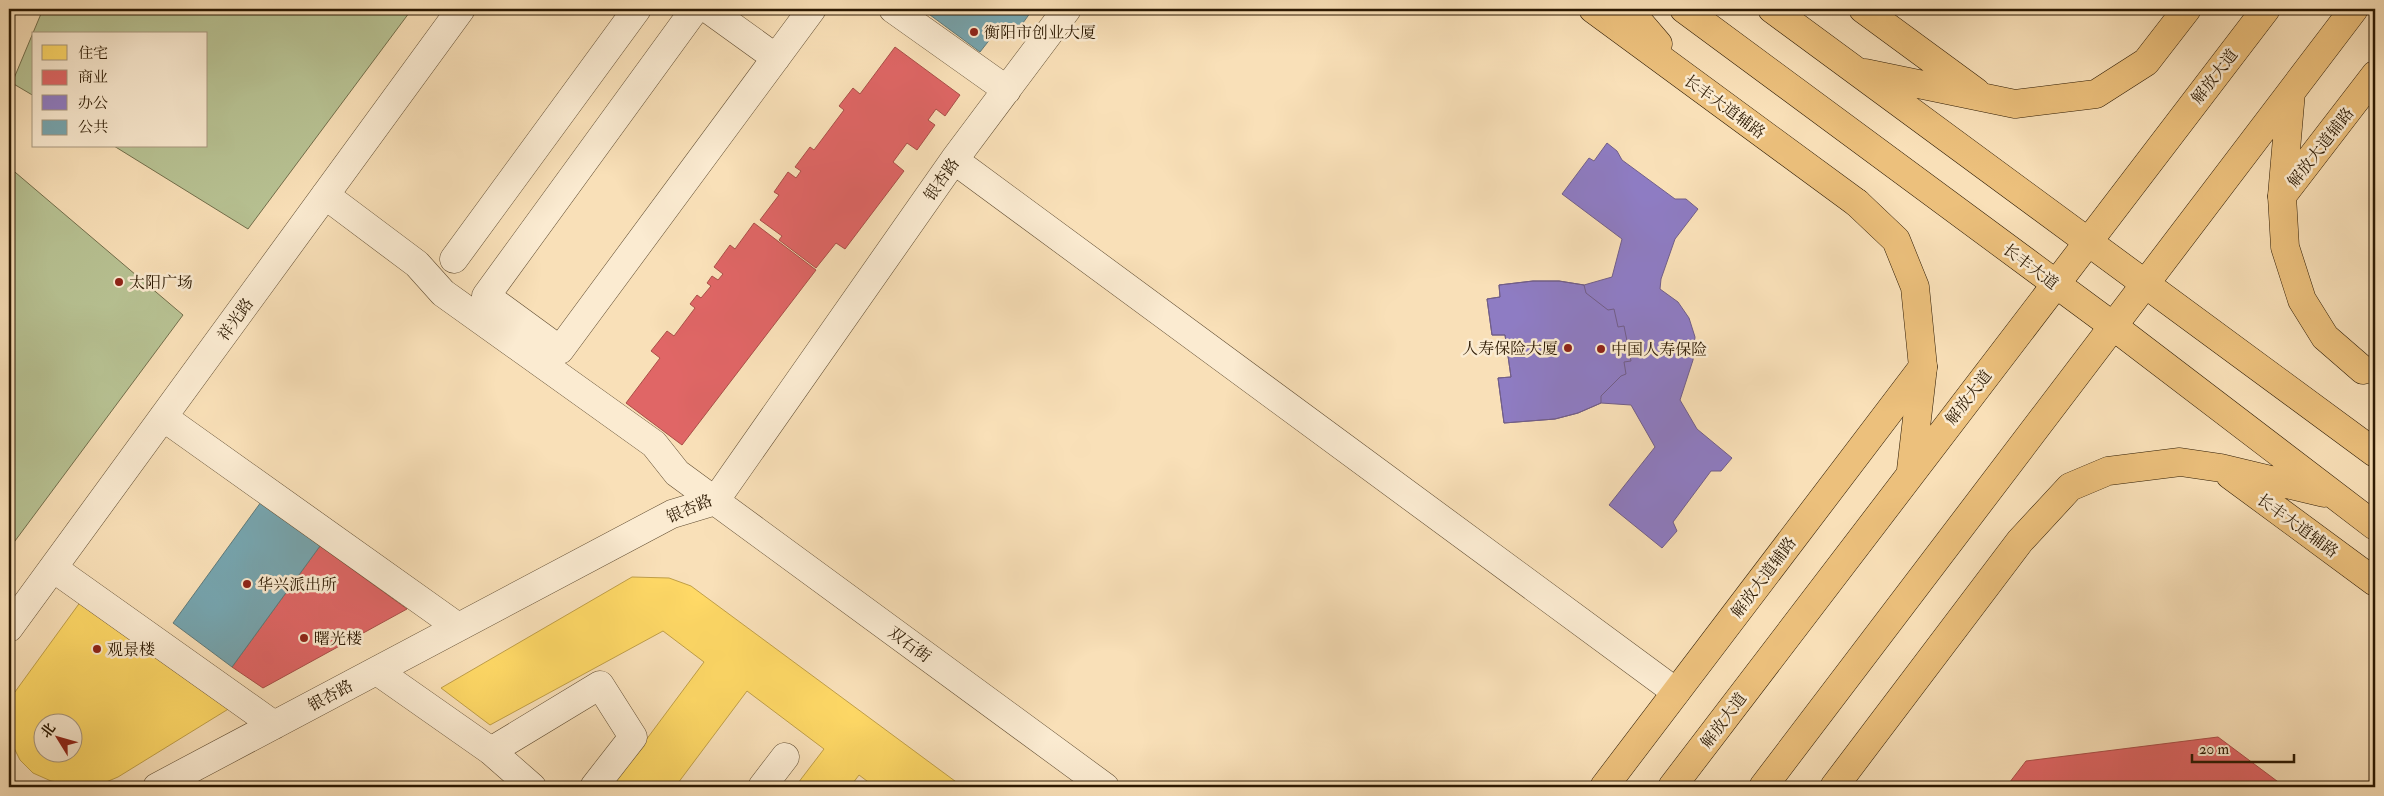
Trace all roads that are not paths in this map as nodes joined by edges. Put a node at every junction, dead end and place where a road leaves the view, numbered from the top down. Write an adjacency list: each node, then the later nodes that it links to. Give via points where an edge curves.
1 (461, 9): 24 (street, 祥光路)
2 (637, 9): 27 (street)
3 (694, 9): 16 (street, via 486,296 560,350)
4 (708, 9): 16 (street)
5 (812, 9): 16 (street)
6 (893, 9): 20 (street)
7 (1067, 9): 20 (street, 银杏路)
8 (1592, 9): 18 (main road, 长丰大道辅路)
9 (1628, 9): 18 (main road)
10 (1684, 9): 28 (main road, 长丰大道)
11 (1772, 9): 17 (main road)
12 (1863, 9): 22 (main road)
13 (2187, 9): 22 (main road, via 2146,62 2096,94 2015,104)
14 (2266, 9): 26 (main road, 解放大道)
15 (2354, 9): 21 (main road)
16 (776, 58)
17 (1858, 72): 22 (main road); 26 (main road)
18 (1683, 75): 31 (main road, 长丰大道辅路, via 1857,203 1896,240 1915,287)
19 (2375, 75): 25 (main road, 解放大道辅路)
20 (1007, 90): 23 (street, 银杏路)
21 (2291, 92): 25 (main road); 29 (main road)
22 (1983, 97)
23 (954, 160): 38 (street, 银杏路); 45 (street)
24 (325, 195): 33 (street, 祥光路); 38 (street, 双石街, via 417,264 443,293 654,444 677,473)
25 (2282, 196): 32 (main road, via 2284,247 2302,300 2325,337)
26 (2087, 242): 28 (main road, 解放大道); 29 (main road)
27 (454, 259)
28 (2055, 284): 30 (main road, 长丰大道); 36 (main road, 解放大道)
29 (2144, 284): 30 (main road); 34 (main road)
30 (2113, 326): 37 (main road, 长丰大道); 56 (main road)
31 (1923, 367): 36 (main road, 长丰大道辅路); 45 (main road, 解放大道辅路)
32 (2369, 374)
33 (163, 417): 40 (street, 祥光路); 42 (street)
34 (2375, 454)
35 (2221, 468): 37 (main road); 41 (main road, 长丰大道辅路); 57 (main road, via 2180,462 2108,471 2070,487 2020,541)
36 (1911, 471): 55 (main road, 解放大道)
37 (2333, 495): 39 (main road, 长丰大道)
38 (715, 501): 42 (street, 银杏路, via 672,514); 53 (street, 双石街)
39 (2375, 526)
40 (53, 568): 43 (street, 祥光路); 46 (street)
41 (2375, 582)
42 (458, 627): 44 (street, 银杏路)
43 (9, 628)
44 (377, 671): 46 (street, 银杏路); 47 (street)
45 (1676, 692): 54 (main road, 解放大道辅路)
46 (274, 725): 49 (street, 银杏路)
47 (491, 751): 50 (street); 51 (street, via 600,685 633,737)
48 (785, 757): 52 (street)
49 (157, 787)
50 (532, 787)
51 (594, 787)
52 (762, 787)
53 (1104, 787)
54 (1604, 787)
55 (1672, 787)
56 (1763, 787)
57 (1834, 787)

